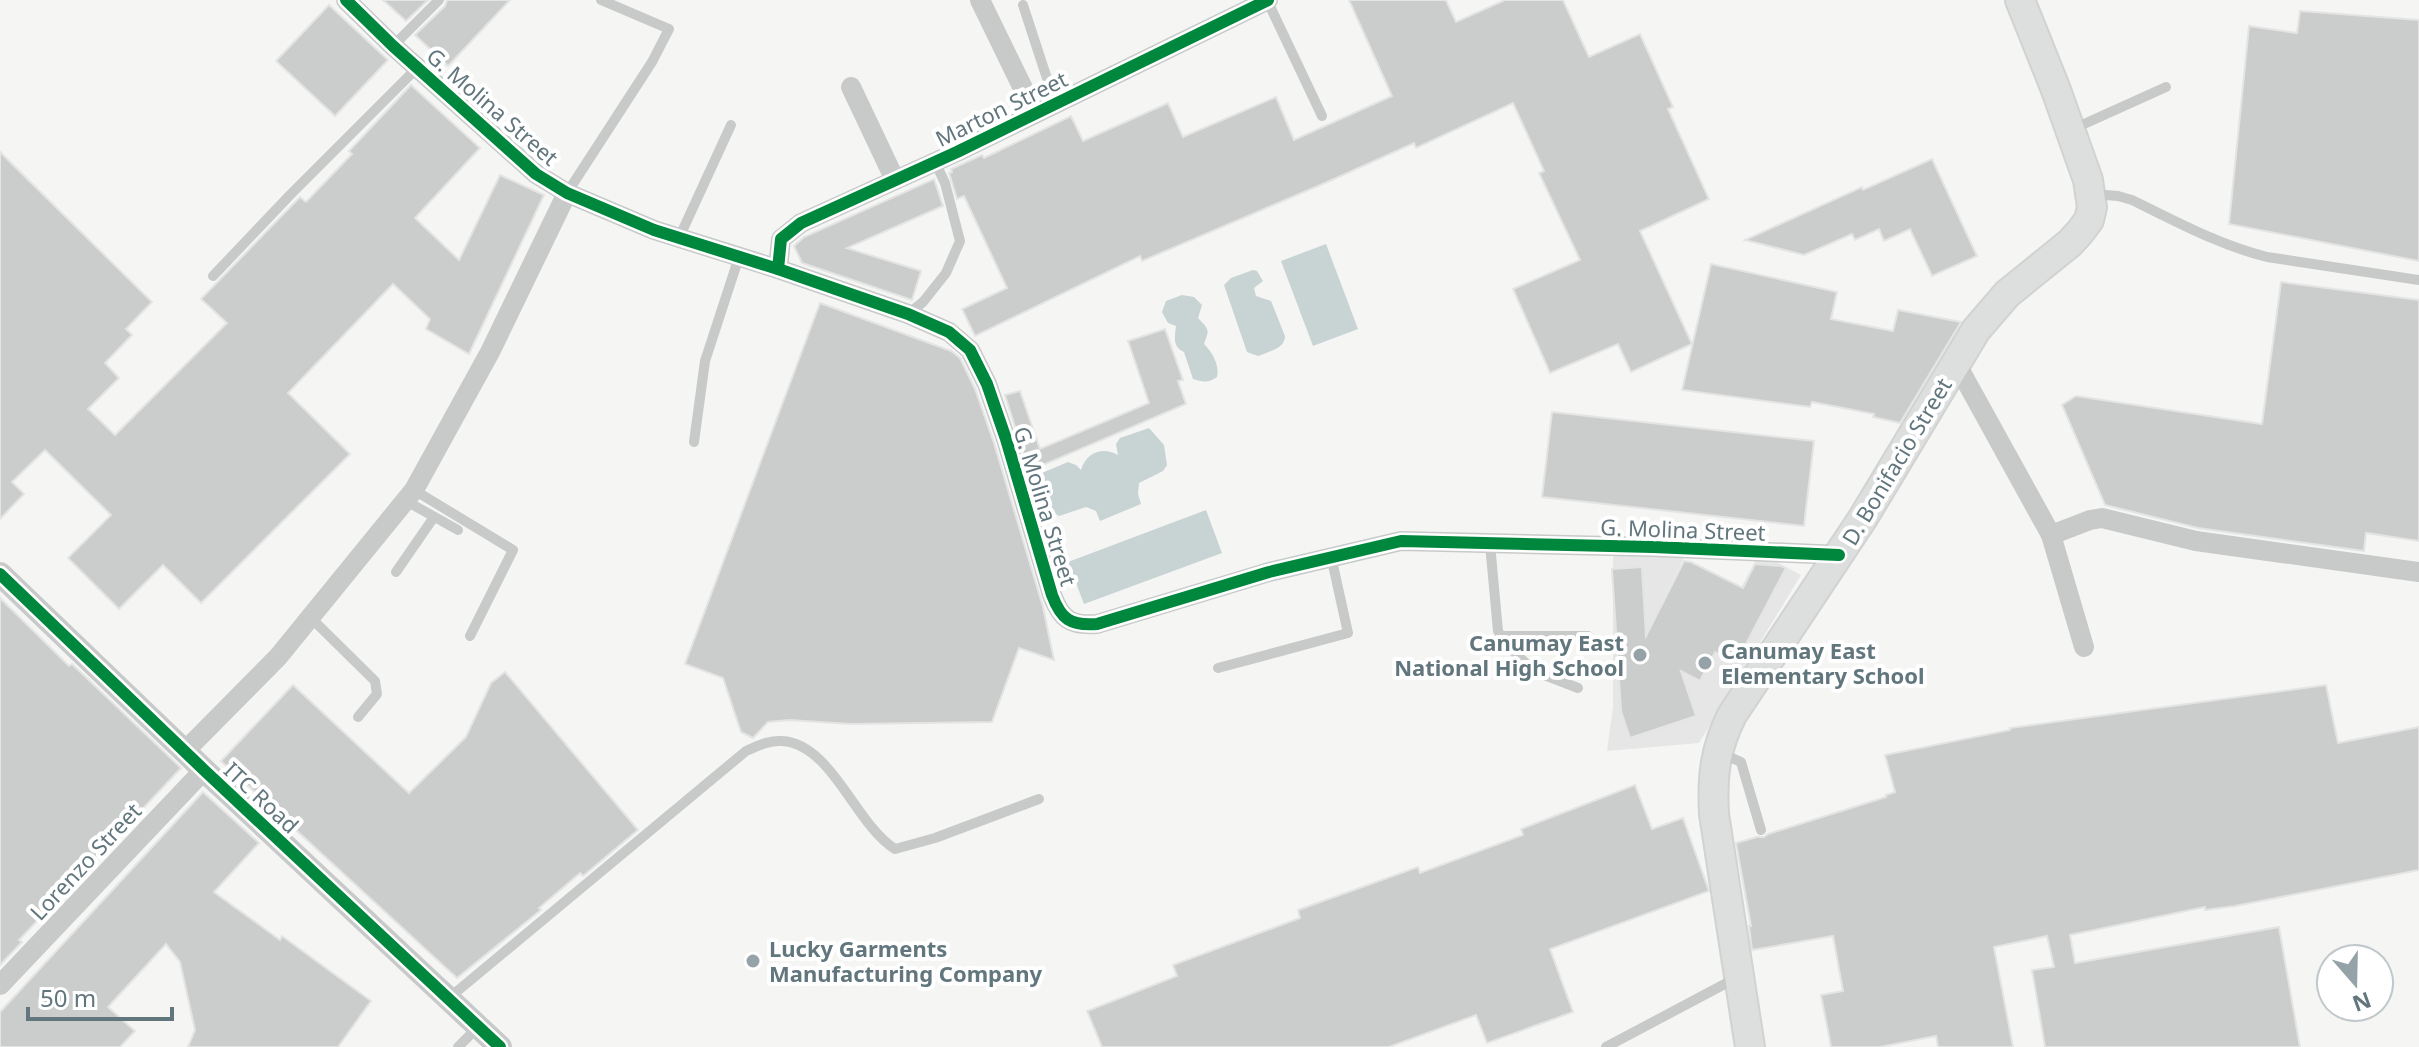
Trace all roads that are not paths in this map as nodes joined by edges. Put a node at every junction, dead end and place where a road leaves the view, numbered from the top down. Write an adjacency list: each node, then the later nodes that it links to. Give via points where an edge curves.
1 (346, 0): 8 (street, G. Molina Street)
2 (439, 0): 8 (lane)
3 (601, 0): 19 (lane, via 669,29)
4 (980, 0): 13 (street)
5 (1267, 0): 12 (street, Marton Street); 14 (lane)
6 (2020, 0): 16 (main road)
7 (1023, 5): 12 (lane)
8 (393, 46): 9 (street, G. Molina Street)
9 (418, 67): 19 (street, G. Molina Street, via 536,174); 24 (lane)
10 (851, 87): 18 (street)
11 (2166, 87): 16 (lane)
12 (1055, 103): 13 (street, Marton Street)
13 (1035, 113): 17 (street, Marton Street)
14 (1322, 116)
15 (731, 125): 21 (lane)
16 (2070, 130): 20 (main road)
17 (935, 162): 18 (street, Marton Street); 26 (lane, via 960,241 946,273)
18 (895, 180): 23 (street, Marton Street, via 788,231 781,239)
19 (567, 193): 21 (street, G. Molina Street); 29 (street, G. Molina Street, via 490,352)
20 (2092, 194): 25 (lane, via 2132,200 2243,251); 27 (main road, D. Bonifacio Street, via 2089,220 2080,232 1994,307)
21 (679, 238): 22 (street, G. Molina Street)
22 (739, 257): 23 (street, G. Molina Street); 28 (lane, via 705,361)
23 (778, 269): 26 (street, G. Molina Street)
24 (213, 276)
25 (2419, 280)
26 (908, 314): 35 (street, G. Molina Street, via 949,332 970,350 1006,439 1052,595 1067,620 1097,624 1294,559)
27 (1956, 363): 32 (street); 34 (main road, D. Bonifacio Street)
28 (694, 442)
29 (410, 496): 30 (lane); 39 (street, G. Molina Street); 40 (lane, via 513,550)
30 (434, 517): 31 (lane); 36 (lane)
31 (458, 530)
32 (2051, 535): 37 (street, via 2102,518 2196,541); 43 (street)
33 (1490, 544): 34 (street, G. Molina Street); 35 (street, G. Molina Street, via 1401,541); 41 (lane)
34 (1839, 555): 48 (main road, D. Bonifacio Street, via 1732,715)
35 (1331, 556): 44 (lane, via 1348,633)
36 (396, 572)
37 (2419, 572)
38 (0, 574): 47 (street, ITC Road)
39 (311, 618): 46 (lane, via 375,681 377,694); 47 (street, G. Molina Street)
40 (470, 636)
41 (1501, 636): 42 (lane); 45 (lane, via 1534,671)
42 (1588, 636)
43 (2084, 647)
44 (1218, 668)
45 (1578, 688)
46 (358, 717)
47 (185, 751): 49 (street, ITC Road)
48 (1715, 761): 51 (lane, via 1741,762); 52 (main road, D. Bonifacio Street, via 1714,814)
49 (204, 770): 53 (street, Lorenzo Street); 54 (street, ITC Road)
50 (1039, 799): 54 (lane, via 895,849 871,828 821,760 783,741 765,742 746,751)
51 (1761, 830)
52 (1739, 976): 58 (lane); 59 (main road, D. Bonifacio Street)
53 (0, 985)
54 (448, 1000): 55 (street, ITC Road)
55 (478, 1027): 56 (lane); 57 (street, ITC Road)
56 (458, 1047)
57 (500, 1047)
58 (1606, 1047)
59 (1750, 1047)

